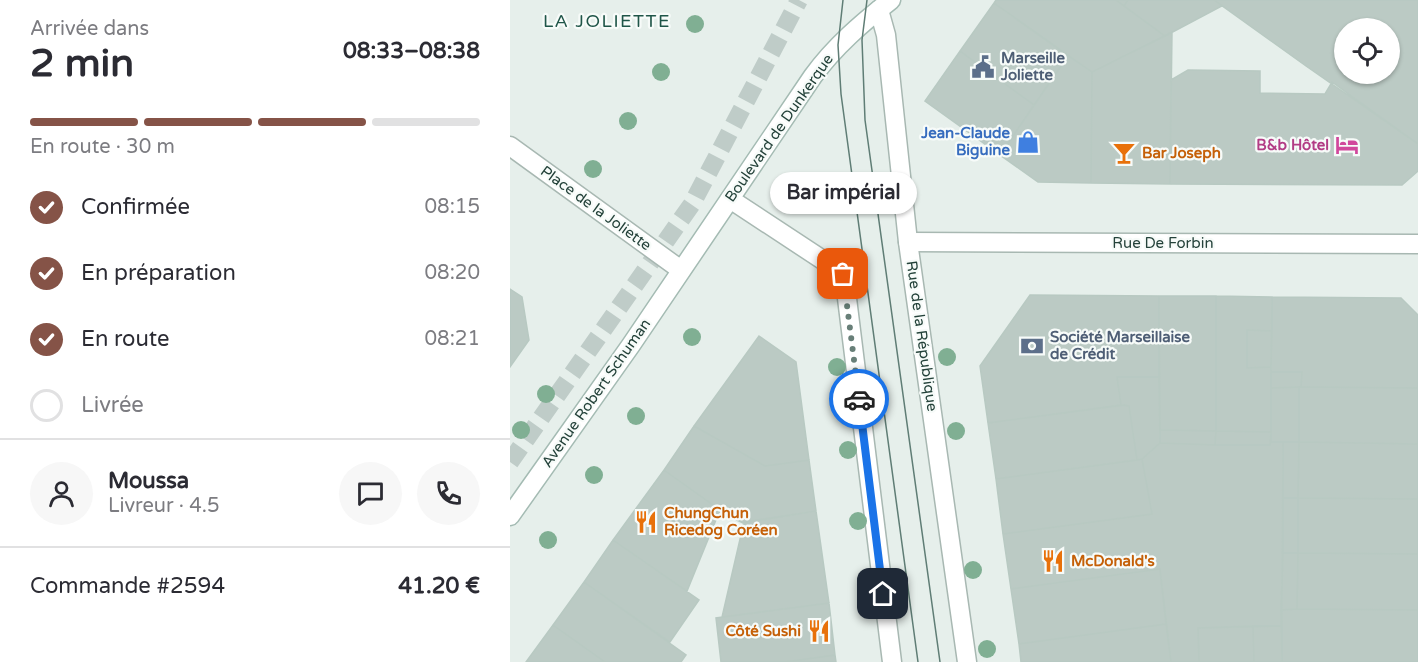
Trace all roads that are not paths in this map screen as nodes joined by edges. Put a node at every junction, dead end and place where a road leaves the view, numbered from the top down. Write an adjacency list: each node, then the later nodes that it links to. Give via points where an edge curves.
1 (881, 3): 3 (street, Boulevard de Dunkerque, via 828,56); 4 (street, Rue de la République)
2 (510, 146): 6 (street, Place de la Joliette)
3 (730, 199): 6 (street, Boulevard de Dunkerque); 8 (street, via 843,274)
4 (908, 242): 5 (street, Rue De Forbin); 9 (street, Rue de la République)
5 (1418, 244)
6 (681, 270): 7 (street, Avenue Robert Schuman)
7 (510, 516)
8 (892, 662)
9 (967, 662)

